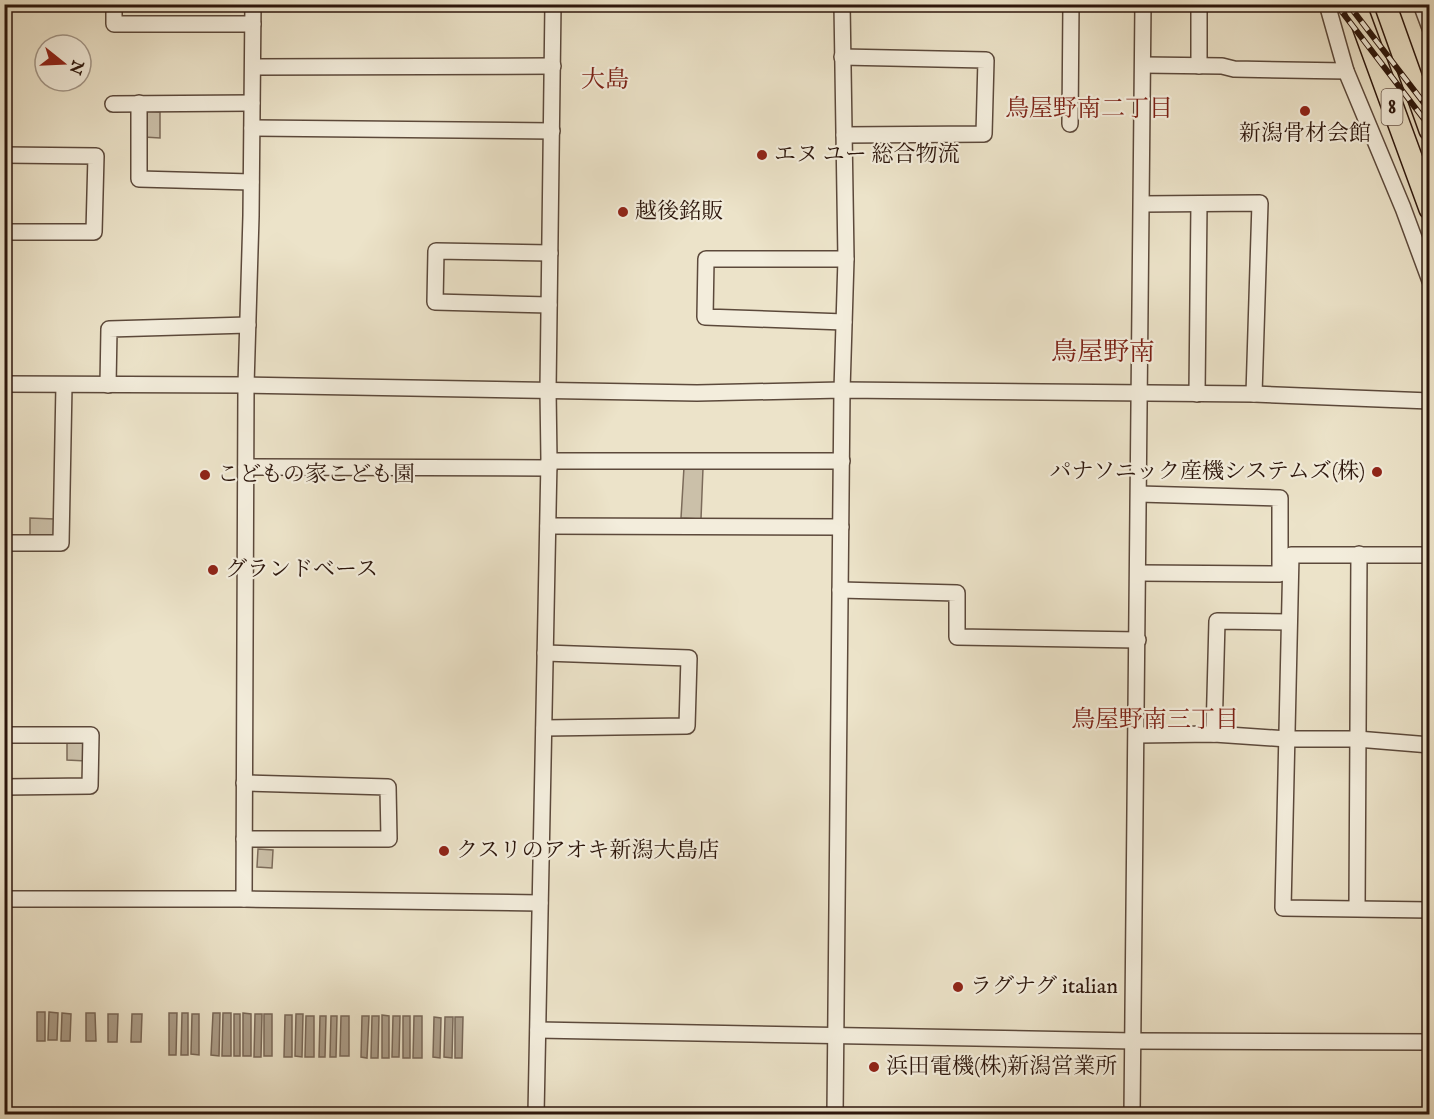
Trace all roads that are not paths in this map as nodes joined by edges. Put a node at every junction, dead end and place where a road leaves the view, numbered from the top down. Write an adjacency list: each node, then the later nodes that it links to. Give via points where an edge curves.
1 (114, 4): 14 (street, via 114,24)
2 (254, 4): 14 (street)
3 (553, 4): 17 (street)
4 (842, 4): 16 (street)
5 (1071, 4): 25 (street)
6 (1143, 4): 18 (street)
7 (1199, 4): 19 (street)
8 (1319, 4): 13 (street)
9 (1328, 4): 13 (street)
10 (1355, 4): 34 (highway, 8)
11 (1385, 4): 28 (highway, 8)
12 (1421, 4): 15 (street)
13 (1332, 21): 21 (street)
14 (253, 24): 20 (street)
15 (1430, 28)
16 (842, 57): 29 (street); 29 (street, via 986,60 984,134)
17 (553, 66): 20 (street); 27 (street)
18 (1143, 66): 19 (street); 32 (street)
19 (1199, 66): 21 (street)
20 (253, 67): 23 (street)
21 (1346, 71): 38 (street)
22 (139, 103): 23 (street); 24 (street); 31 (street, via 139,179)
23 (252, 103): 26 (street)
24 (113, 104)
25 (1070, 124)
26 (252, 128): 27 (street); 31 (street)
27 (552, 130): 36 (street)
28 (1430, 130)
29 (844, 135): 37 (street)
30 (4, 155): 35 (street, via 96,156 94,232)
31 (251, 182): 41 (street)
32 (1142, 204): 33 (street); 48 (street)
33 (1199, 204): 49 (street); 50 (street, via 1260,204)
34 (1430, 209)
35 (4, 232)
36 (550, 253): 39 (street); 39 (street, via 436,251 435,302)
37 (846, 259): 40 (street); 40 (street, via 706,259 705,317)
38 (1430, 281)
39 (549, 305): 46 (street)
40 (844, 322): 47 (street)
41 (248, 325): 44 (street, via 109,329); 45 (street)
42 (4, 384): 43 (street)
43 (64, 385): 44 (street); 58 (street, via 61,543)
44 (108, 385): 45 (street)
45 (246, 385): 46 (street); 54 (street)
46 (548, 390): 47 (street); 53 (street)
47 (842, 390): 48 (street); 52 (street)
48 (1140, 393): 49 (street); 55 (street)
49 (1197, 394): 50 (street)
50 (1254, 394): 51 (street)
51 (1430, 401)
52 (842, 461): 53 (street); 57 (street)
53 (549, 465): 54 (street); 56 (street)
54 (246, 467): 73 (street)
55 (1139, 494): 61 (street); 61 (street, via 1280,498 1280,574)
56 (548, 526): 57 (street); 65 (street)
57 (841, 527): 62 (street)
58 (4, 543)
59 (1359, 554): 60 (street); 63 (street, via 1291,555); 70 (street)
60 (1430, 555)
61 (1139, 573): 64 (street)
62 (840, 590): 64 (street, via 957,593 957,637); 82 (street)
63 (1289, 622): 67 (street, via 1217,621); 71 (street)
64 (1138, 640): 69 (street)
65 (545, 653): 66 (street); 66 (street, via 689,658 687,726)
66 (544, 728): 78 (street)
67 (1214, 734): 69 (street); 71 (street)
68 (4, 735): 74 (street, via 91,735 90,786)
69 (1137, 735): 83 (street)
70 (1357, 739): 71 (street); 72 (street); 79 (street)
71 (1287, 740): 79 (street, via 1283,908)
72 (1430, 745)
73 (244, 783): 75 (street); 75 (street, via 388,787 388,840)
74 (4, 787)
75 (244, 839): 76 (street)
76 (244, 898): 77 (street); 78 (street)
77 (4, 899)
78 (540, 903): 81 (street)
79 (1357, 908): 80 (street)
80 (1430, 910)
81 (538, 1030): 82 (street); 85 (street)
82 (835, 1036): 83 (street); 86 (street)
83 (1134, 1041): 84 (street); 87 (street)
84 (1430, 1041)
85 (536, 1114)
86 (835, 1114)
87 (1132, 1114)

